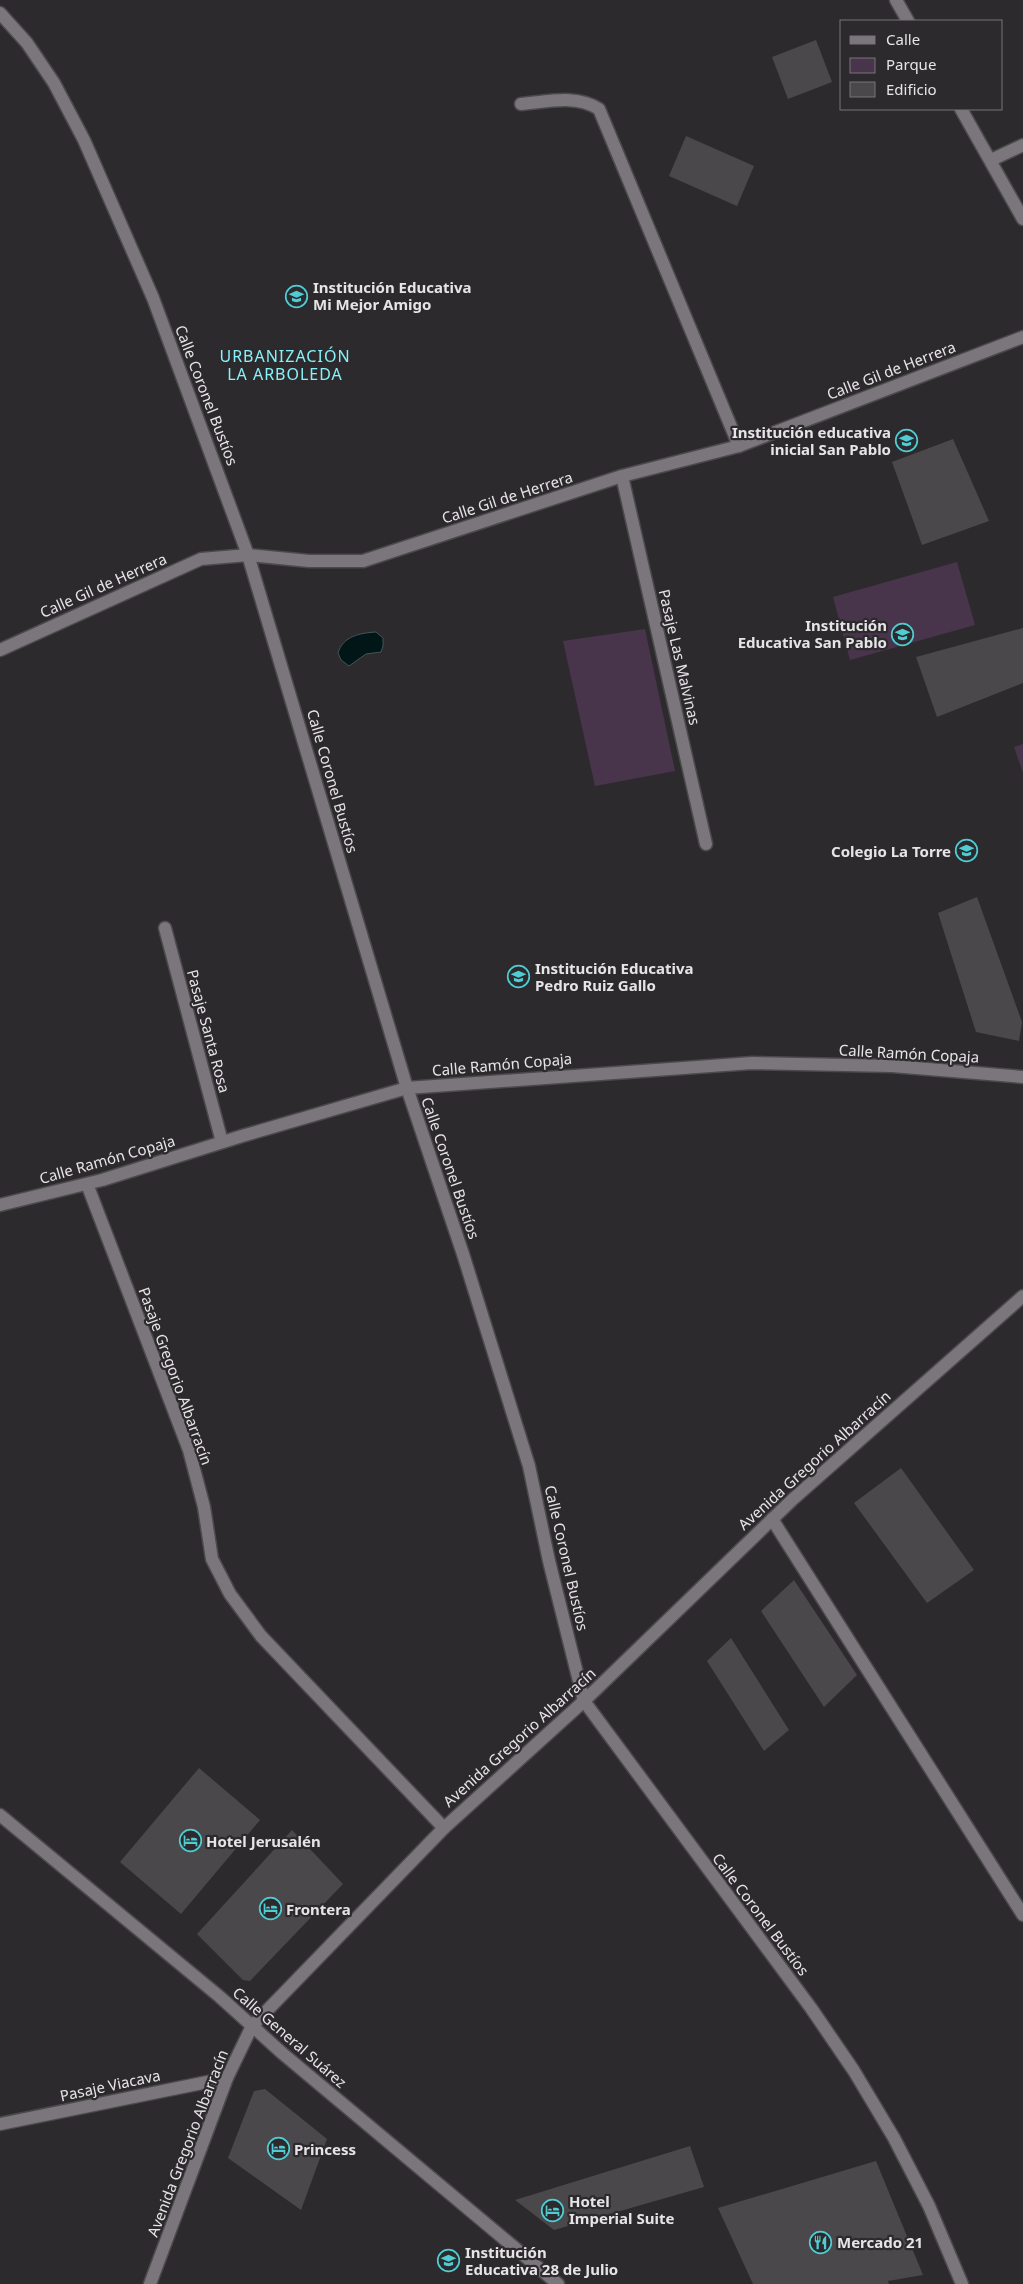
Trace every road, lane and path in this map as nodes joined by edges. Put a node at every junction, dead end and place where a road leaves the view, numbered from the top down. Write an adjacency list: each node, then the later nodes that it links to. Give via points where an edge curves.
1 (896, 0): 3 (street)
2 (0, 12): 12 (street, Calle Coronel Bustíos, via 27,43 54,83 84,140 153,298)
3 (907, 20)
4 (521, 104): 10 (street, via 574,100 588,102 599,109)
5 (962, 110): 7 (street)
6 (1023, 145): 7 (street)
7 (991, 160): 8 (street)
8 (1023, 219)
9 (1023, 337): 10 (street, Calle Gil de Herrera)
10 (739, 446): 11 (street, Calle Gil de Herrera)
11 (622, 476): 12 (street, Calle Gil de Herrera, via 363,561 309,561); 14 (street, Pasaje Las Malvinas)
12 (248, 555): 13 (street, Calle Gil de Herrera, via 201,559); 17 (street, Calle Coronel Bustíos)
13 (0, 650)
14 (706, 844)
15 (165, 928): 18 (street, Pasaje Santa Rosa)
16 (1023, 1077): 17 (street, Calle Ramón Copaja, via 892,1066 752,1063)
17 (407, 1088): 18 (street, Calle Ramón Copaja); 23 (street, Calle Coronel Bustíos, via 529,1466)
18 (222, 1142): 19 (street, Calle Ramón Copaja)
19 (88, 1184): 20 (street, Calle Ramón Copaja); 25 (street, Pasaje Gregorio Albarracín, via 189,1450 204,1507 212,1559 230,1594 262,1636)
20 (0, 1205)
21 (1023, 1296): 22 (street, Avenida Gregorio Albarracín)
22 (772, 1518): 23 (street, Avenida Gregorio Albarracín); 26 (street)
23 (584, 1702): 25 (street, Avenida Gregorio Albarracín); 32 (street, Calle Coronel Bustíos, via 854,2071 929,2206)
24 (2, 1820): 27 (street, Calle General Suárez)
25 (444, 1828): 27 (street, Avenida Gregorio Albarracín)
26 (1023, 1916)
27 (252, 2026): 28 (street, Avenida Gregorio Albarracín); 31 (street, Calle General Suárez)
28 (226, 2078): 29 (street, Pasaje Viacava); 30 (street, Avenida Gregorio Albarracín)
29 (0, 2124)
30 (150, 2284)
31 (558, 2284)
32 (962, 2284)

